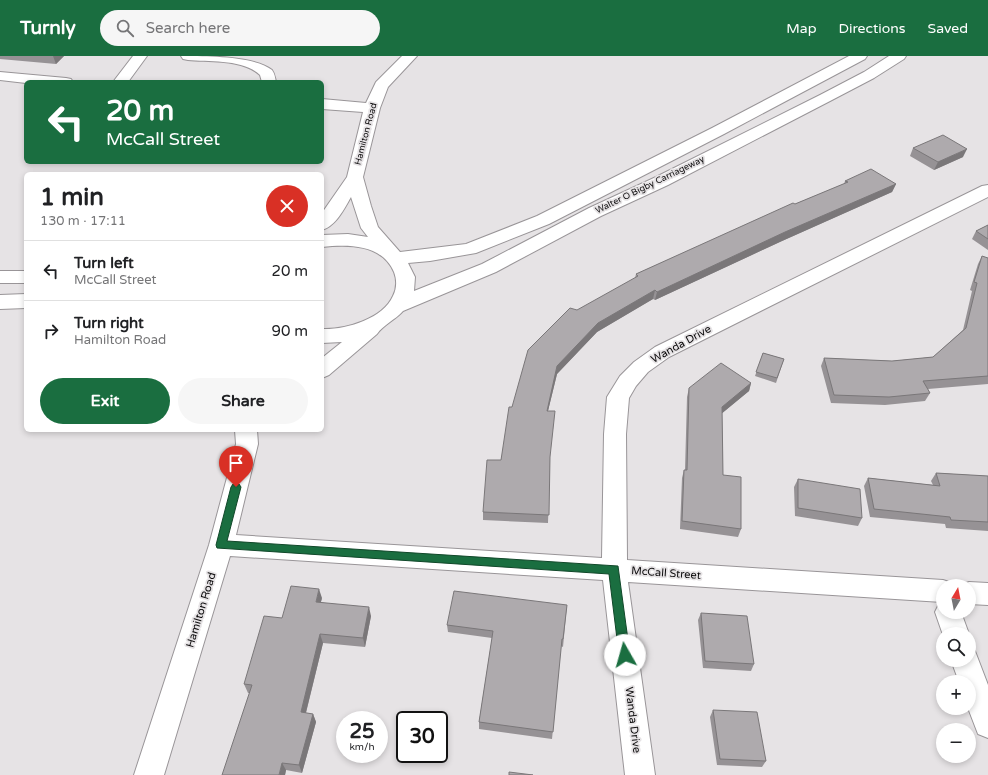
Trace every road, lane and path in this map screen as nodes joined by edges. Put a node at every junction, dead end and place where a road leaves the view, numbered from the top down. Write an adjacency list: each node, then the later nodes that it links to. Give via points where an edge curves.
1 (140, 56): 8 (street)
2 (188, 56): 9 (street, via 246,61 266,72)
3 (410, 56): 11 (street, Hamilton Road, via 381,85)
4 (860, 56): 16 (street, Walter O Bigby Carriageway, via 543,220 469,249 430,255)
5 (899, 56): 21 (street, Walter O Bigby Carriageway, via 825,98 595,212 489,268)
6 (0, 76): 7 (street)
7 (44, 80)
8 (122, 80)
9 (268, 80)
10 (324, 104): 11 (street)
11 (372, 108): 12 (street, Hamilton Road)
12 (355, 177): 14 (street, Hamilton Road); 16 (street, Hamilton Road, via 370,228)
13 (988, 190): 27 (street, Wanda Drive, via 662,352 628,381 618,396 615,434)
14 (324, 222)
15 (324, 241): 16 (street, via 355,240 374,245)
16 (393, 256): 21 (street, Walter O Bigby Carriageway, via 405,273 406,289)
17 (24, 277): 18 (street)
18 (0, 278)
19 (24, 301): 20 (street)
20 (0, 302)
21 (397, 306): 22 (street, Walter O Bigby Carriageway)
22 (378, 322): 23 (street, Walter O Bigby Carriageway, via 355,332); 24 (street)
23 (324, 336)
24 (324, 368)
25 (251, 435): 26 (street, Hamilton Road)
26 (221, 545): 27 (street, McCall Street); 33 (street, Hamilton Road)
27 (614, 570): 30 (street, McCall Street); 34 (street, Wanda Drive)
28 (976, 593): 29 (street)
29 (988, 594)
30 (936, 597)
31 (968, 667): 32 (street)
32 (988, 724)
33 (150, 775)
34 (640, 775)

